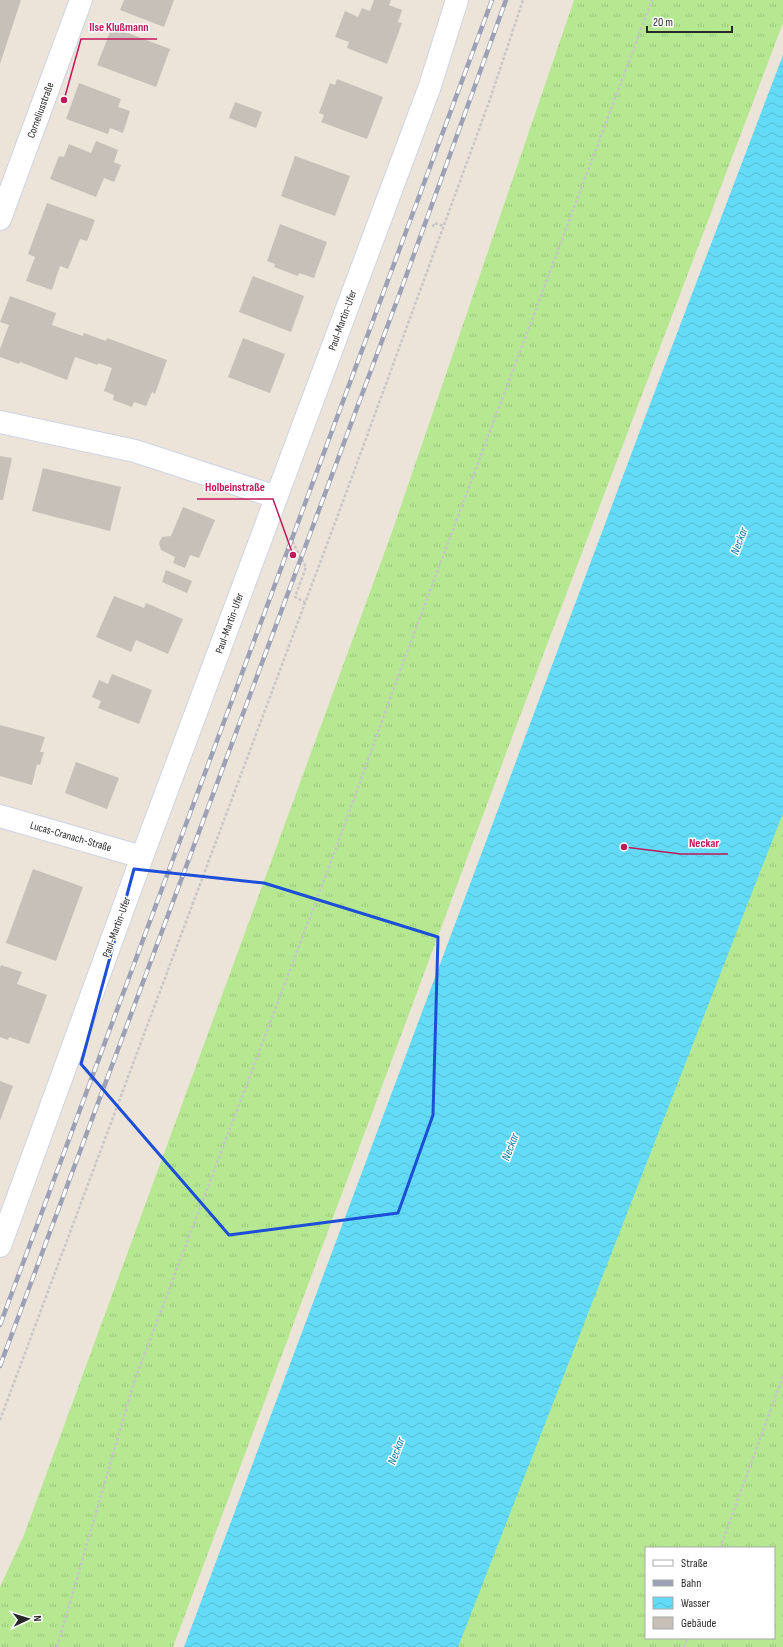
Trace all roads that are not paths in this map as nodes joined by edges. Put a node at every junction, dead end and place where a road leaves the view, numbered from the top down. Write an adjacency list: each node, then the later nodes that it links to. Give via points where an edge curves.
1 (81, 0): 3 (street, Corneliusstraße)
2 (457, 0): 5 (street, Paul-Martin-Ufer, via 430,86)
3 (0, 220)
4 (0, 422): 5 (street, via 135,451)
5 (276, 497): 7 (street, Paul-Martin-Ufer)
6 (0, 816): 7 (street, Lucas-Cranach-Straße)
7 (142, 857): 8 (street, Paul-Martin-Ufer)
8 (6, 1213): 9 (street, Paul-Martin-Ufer)
9 (0, 1246)

